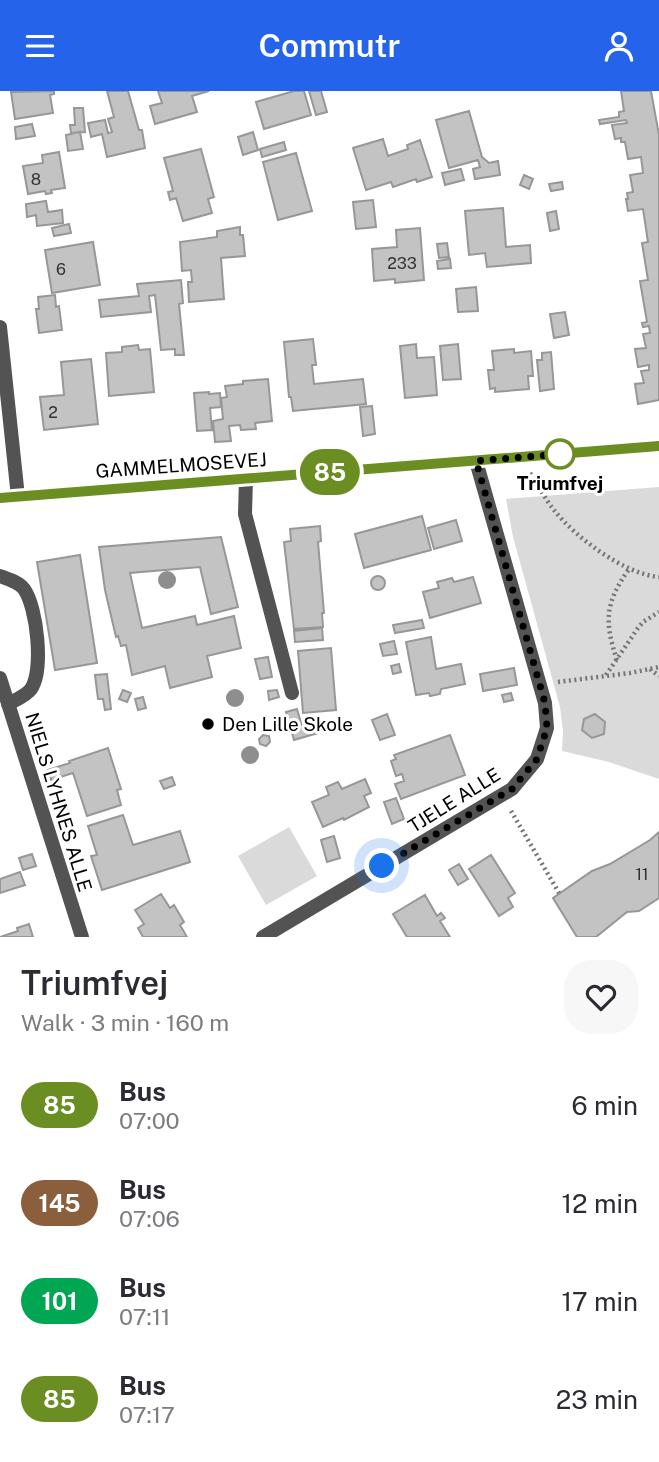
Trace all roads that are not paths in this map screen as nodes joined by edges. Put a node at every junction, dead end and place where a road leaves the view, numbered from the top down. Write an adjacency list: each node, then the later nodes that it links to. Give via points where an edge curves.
1 (0, 327): 5 (street)
2 (659, 446): 3 (street, GAMMELMOSEVEJ)
3 (476, 461): 4 (street, GAMMELMOSEVEJ); 12 (street, TJELE ALLE, via 545,703 547,728 537,759 512,789)
4 (246, 479): 5 (street, GAMMELMOSEVEJ); 9 (street, via 245,514)
5 (18, 497): 6 (street, GAMMELMOSEVEJ)
6 (0, 498)
7 (0, 576): 10 (street, via 20,585 29,600 38,663 29,692)
8 (0, 678): 10 (street, NIELS LYHNES ALLE)
9 (292, 693)
10 (8, 705): 11 (street, NIELS LYHNES ALLE)
11 (82, 937)
12 (262, 937)

